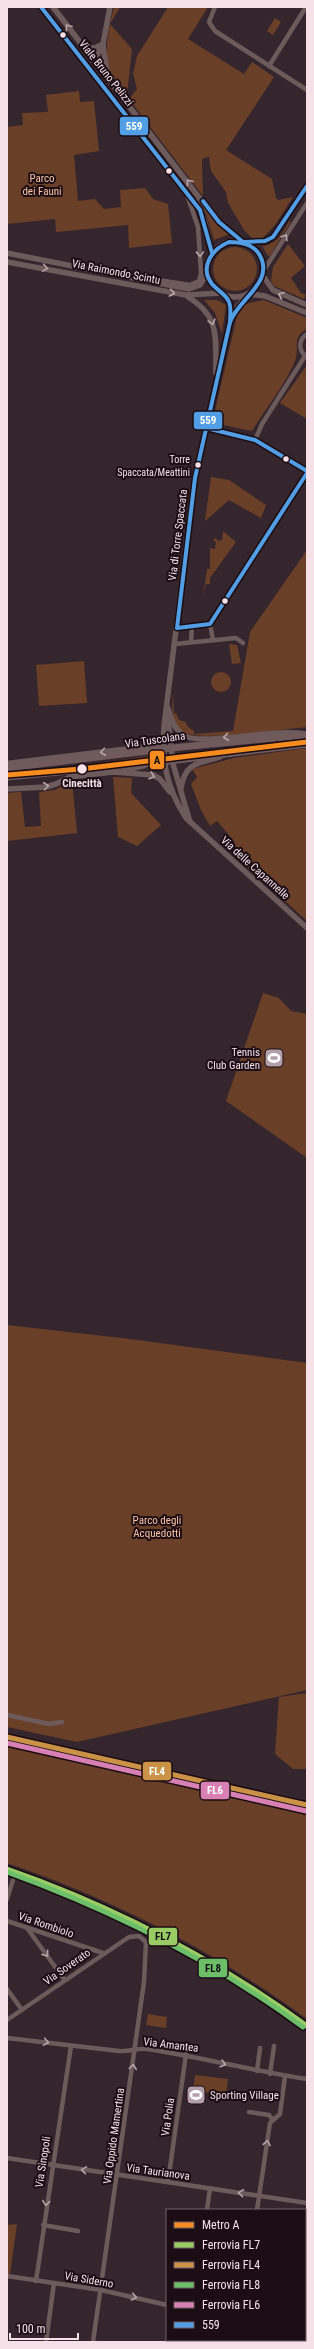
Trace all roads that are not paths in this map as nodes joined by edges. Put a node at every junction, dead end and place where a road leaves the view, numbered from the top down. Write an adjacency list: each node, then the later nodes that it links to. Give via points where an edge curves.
1 (42, 7): 10 (street, Viale Bruno Pelizzi)
2 (53, 7): 7 (street, Viale Bruno Pelizzi, one-way to 2)
3 (110, 7): 6 (street)
4 (215, 7): 11 (street, via 209,20 213,30)
5 (306, 7): 11 (street)
6 (103, 44): 7 (street, via 95,48); 8 (street); 9 (street)
7 (84, 47): 9 (street, Viale Bruno Pelizzi)
8 (104, 51): 9 (street); 12 (street)
9 (94, 61): 10 (street); 12 (street, Viale Bruno Pelizzi)
10 (88, 66): 15 (street, Viale Bruno Pelizzi)
11 (269, 66): 13 (street)
12 (108, 79): 16 (street, Viale Bruno Pelizzi, one-way to 12)
13 (307, 90)
14 (307, 186): 20 (street, via 273,237 265,241)
15 (184, 190): 17 (street, Viale Bruno Pelizzi); 19 (street, Via Raimondo Scintu, via 196,219)
16 (198, 194): 17 (street); 20 (street, Viale Bruno Pelizzi, via 216,219)
17 (192, 199): 21 (street, Viale Bruno Pelizzi, via 203,215)
18 (307, 203): 26 (street, one-way to 18)
19 (199, 239): 21 (street); 27 (street, Via Raimondo Scintu, one-way to 27, via 201,277 195,284)
20 (243, 242): 22 (street, via 226,243); 26 (street, via 252,246 258,253)
21 (210, 243): 22 (street, Viale Bruno Pelizzi)
22 (212, 253): 25 (street)
23 (7, 254): 27 (street, Via Raimondo Scintu)
24 (7, 262): 29 (street, Via Raimondo Scintu, one-way to 29)
25 (207, 273): 27 (street, Via Raimondo Scintu, via 200,285 191,289 143,281); 30 (street, via 212,285)
26 (263, 273): 28 (street, via 257,287); 31 (street, one-way to 26, via 273,290)
27 (125, 275)
28 (248, 294): 30 (street, via 237,297); 32 (street, via 263,295); 33 (street, Via di Torre Spaccata, via 237,307)
29 (186, 295): 30 (street, Via Raimondo Scintu); 36 (street, one-way to 36, via 203,307 212,318)
30 (223, 295): 33 (street, Via di Torre Spaccata, via 230,307)
31 (307, 305)
32 (307, 313)
33 (230, 322): 36 (street, Via di Torre Spaccata)
34 (307, 334): 35 (street, via 302,338 300,346)
35 (306, 356): 38 (street, via 262,424)
36 (217, 381): 37 (street, Via di Torre Spaccata)
37 (206, 428): 38 (street); 42 (street, Via di Torre Spaccata, via 194,481)
38 (255, 440): 39 (street)
39 (307, 472): 40 (street)
40 (210, 624): 41 (street); 43 (street)
41 (192, 627): 42 (street); 44 (street)
42 (177, 628): 46 (street, Via di Torre Spaccata)
43 (213, 640): 44 (street); 45 (street, via 238,638)
44 (192, 642): 46 (street)
45 (243, 643)
46 (175, 644): 47 (street, Via di Torre Spaccata)
47 (167, 706): 48 (street, Via Tuscolana, one-way to 47, via 283,732 192,739 176,728); 50 (street, Via di Torre Spaccata); 51 (street, Via di Torre Spaccata)
48 (307, 735): 51 (main road, Via Tuscolana)
49 (307, 744): 52 (main road, Via Tuscolana)
50 (163, 747): 51 (main road, Via Tuscolana); 54 (street, Via delle Capannelle); 55 (street, Via Tuscolana, one-way to 55); 57 (main road, Via Tuscolana)
51 (171, 749): 53 (street)
52 (234, 753): 53 (main road, Via Tuscolana); 61 (street, via 191,766 184,774)
53 (172, 760): 54 (main road, Via Tuscolana); 61 (street)
54 (163, 762): 56 (main road, Via Tuscolana); 62 (street, Via delle Capannelle)
55 (7, 763)
56 (153, 763): 58 (street, Via Tuscolana, via 136,769); 59 (main road, Via Tuscolana)
57 (7, 768)
58 (113, 772): 60 (street, Via Tuscolana, one-way to 58, via 49,786 70,777); 62 (street, one-way to 62, via 145,773 156,777 167,787)
59 (7, 777)
60 (7, 789)
61 (181, 791): 63 (street)
62 (178, 806): 63 (street, Via delle Capannelle)
63 (190, 822): 64 (street, Via delle Capannelle)
64 (307, 928)
65 (7, 1715): 66 (street, via 49,1724)
66 (62, 1722)
67 (13, 1880): 68 (street)
68 (7, 1899)
69 (7, 1921): 70 (street, Via Rombiolo)
70 (27, 1928): 72 (street, Via Rombiolo); 73 (street, one-way to 73)
71 (139, 1936): 72 (street, Via Soverato, via 129,1937); 81 (street, Via Oppido Mamertina, via 146,1941 148,1947)
72 (103, 1953): 73 (street, Via Soverato)
73 (64, 1979): 75 (street, Via Soverato)
74 (7, 1988): 75 (street)
75 (22, 2010): 76 (street, Via Soverato)
76 (7, 2020)
77 (7, 2038): 78 (street, Via Amantea, one-way to 78)
78 (70, 2046): 81 (street, Via Amantea); 90 (street, Via Sinopoli)
79 (274, 2046): 84 (street)
80 (260, 2048): 83 (street)
81 (135, 2051): 82 (street, Via Amantea, via 141,2048); 91 (street, Via Oppido Mamertina, one-way to 81)
82 (186, 2054): 83 (street, Via Amantea, one-way to 83); 92 (street, Via Polia)
83 (256, 2071): 84 (street, Via Amantea)
84 (270, 2074): 85 (street, Via Amantea)
85 (285, 2076): 86 (street, Via Amantea); 88 (street, via 280,2114)
86 (307, 2080)
87 (249, 2112): 88 (street, via 269,2116)
88 (273, 2120): 94 (street, one-way to 88, via 270,2123)
89 (7, 2158): 90 (street, Via Taurianova)
90 (52, 2164): 91 (street, Via Taurianova, one-way to 90); 98 (street, Via Sinopoli, one-way to 98)
91 (118, 2175): 92 (street, Via Taurianova); 103 (street, Via Oppido Mamertina)
92 (168, 2182): 93 (street, Via Taurianova)
93 (210, 2188): 94 (street, Via Taurianova, one-way to 93); 96 (street)
94 (259, 2195): 95 (street, Via Taurianova); 97 (street)
95 (307, 2203)
96 (207, 2209)
97 (257, 2209)
98 (43, 2225): 99 (street); 101 (street, Via Sinopoli)
99 (78, 2231)
100 (7, 2276): 101 (street, Via Siderno)
101 (36, 2280): 102 (street, Via Siderno)
102 (54, 2283): 103 (street, Via Siderno); 105 (street)
103 (101, 2290): 104 (street, Via Siderno, one-way to 104); 106 (street, Via Oppido Mamertina)
104 (166, 2305)
105 (46, 2342)
106 (93, 2342)

